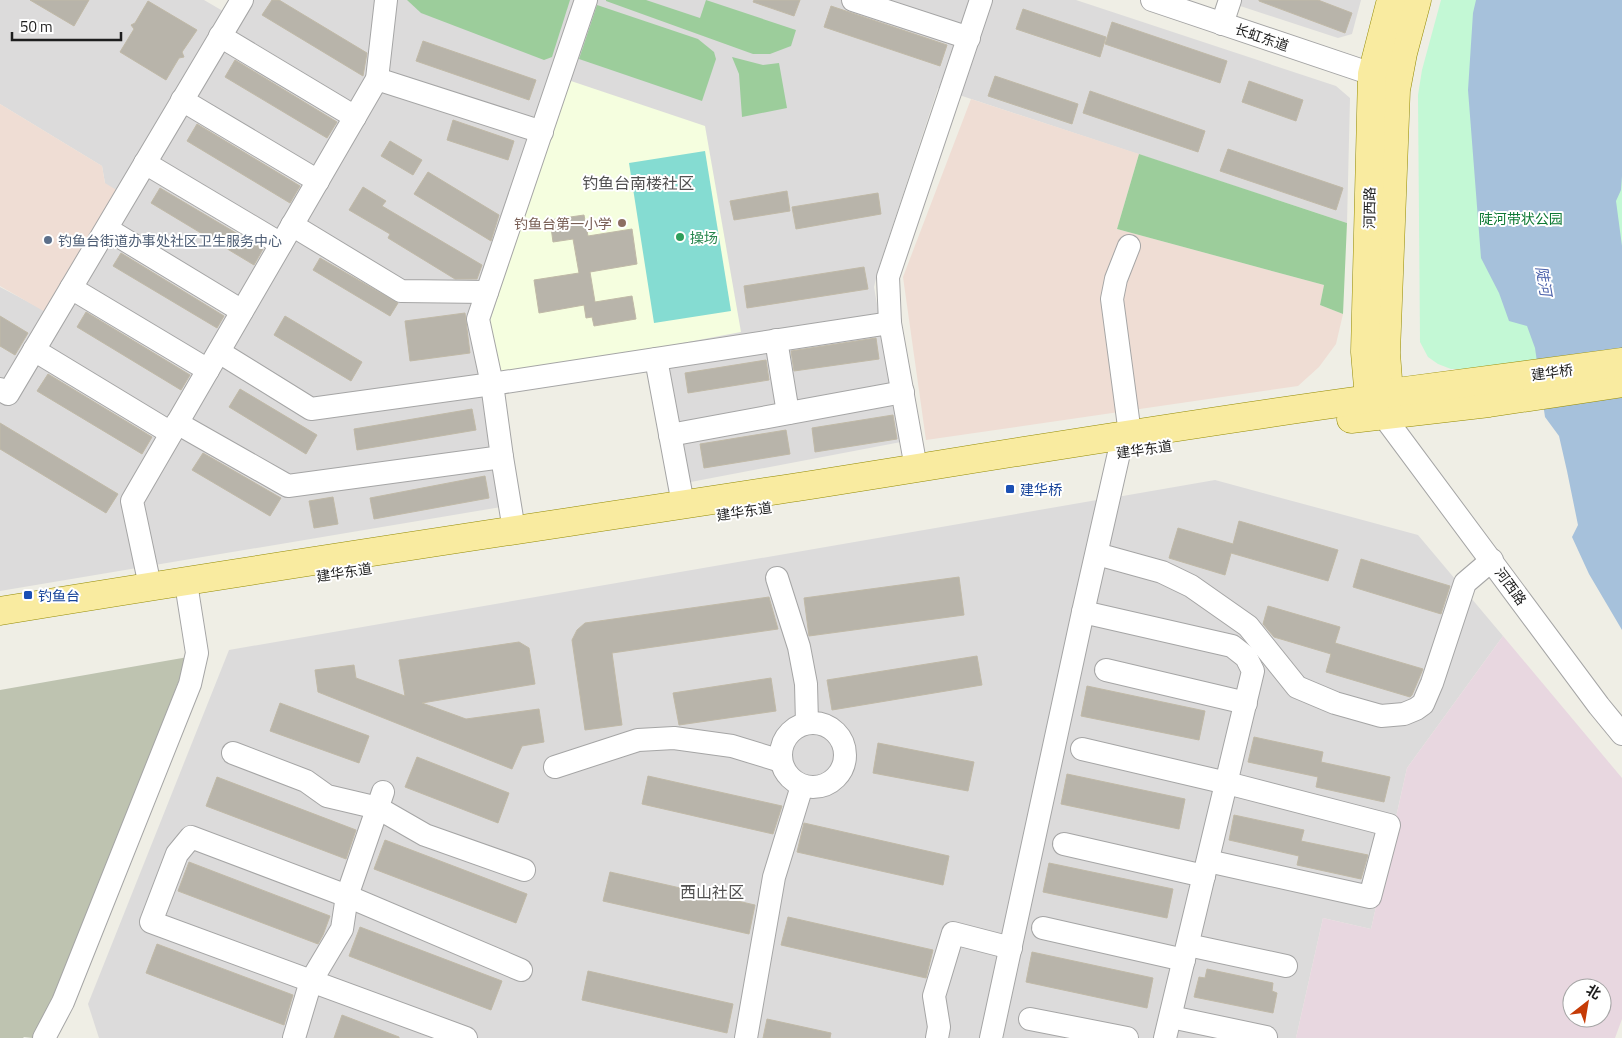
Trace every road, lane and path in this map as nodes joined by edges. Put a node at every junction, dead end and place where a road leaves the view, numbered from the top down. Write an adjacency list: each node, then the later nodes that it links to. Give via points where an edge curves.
1 (242, 0): 11 (street)
2 (386, 0): 14 (street)
3 (586, 0): 17 (street)
4 (853, 0): 12 (street)
5 (981, 0): 12 (street)
6 (1152, 0): 10 (street, 长虹东道)
7 (1230, 0): 10 (street)
8 (1391, 0): 13 (main road, 河西路)
9 (1417, 0): 37 (main road, 河西路, via 1396,90 1386,353)
10 (1222, 24): 13 (street, 长虹东道)
11 (220, 36): 15 (street); 16 (street)
12 (968, 38): 26 (street, via 890,270)
13 (1372, 74): 37 (main road, 河西路, via 1365,352)
14 (377, 79): 16 (street); 17 (street)
15 (182, 100): 18 (street); 19 (street)
16 (355, 117): 19 (street)
17 (542, 132): 24 (street)
18 (145, 163): 20 (street); 21 (street)
19 (318, 181): 21 (street)
20 (107, 229): 23 (street); 25 (street)
21 (287, 234): 24 (street, via 401,291); 25 (street)
22 (1129, 246): 41 (street, via 1112,298)
23 (71, 288): 28 (street); 30 (street)
24 (487, 292): 33 (street, via 478,319)
25 (242, 311): 30 (street)
26 (890, 323): 27 (street); 35 (street)
27 (776, 340): 29 (street); 38 (street)
28 (34, 350): 34 (street, via 8,394); 39 (street)
29 (656, 359): 33 (street); 40 (street)
30 (213, 361): 33 (street, via 311,409); 39 (street)
31 (1622, 362): 36 (main road, 建华桥)
32 (1622, 383): 36 (main road, 建华桥)
33 (492, 384): 42 (street)
34 (0, 389)
35 (903, 392): 38 (street); 43 (street)
36 (1486, 392): 37 (main road, 建华东道)
37 (1380, 402): 41 (main road, 建华东道); 47 (street, 河西路)
38 (788, 413): 40 (street)
39 (174, 428): 42 (street, via 288,486); 49 (street, via 132,501)
40 (670, 435): 44 (street)
41 (1124, 443): 43 (main road, 建华东道); 46 (street); 50 (main road, 建华东道)
42 (502, 458): 45 (street)
43 (916, 468): 44 (main road, 建华东道)
44 (683, 504): 45 (main road, 建华东道)
45 (514, 530): 50 (main road, 建华东道)
46 (1096, 554): 47 (street, via 1162,572 1191,586 1248,626 1297,687 1335,703 1381,716 1404,714 1423,704 1465,583); 52 (street)
47 (1492, 560): 57 (street, 河西路)
48 (777, 578): 56 (street, via 799,647 806,684)
49 (150, 586): 50 (main road, 建华东道); 51 (main road, 建华东道)
50 (188, 589): 53 (main road, 建华东道); 78 (street, via 198,652 190,684 63,1002)
51 (0, 611)
52 (1083, 612): 55 (street, via 1232,646 1246,657 1254,671); 70 (street)
53 (0, 628)
54 (1106, 670): 55 (street)
55 (1246, 704): 62 (street)
56 (806, 723): 60 (street, via 797,726 786,737); 63 (street, via 828,726 836,732 845,752 840,773 833,781 813,788)
57 (1622, 734)
58 (1082, 749): 62 (street)
59 (233, 753): 64 (street, via 306,781 327,796)
60 (780, 761): 61 (street, via 732,746 674,738 638,740); 63 (street, via 792,780)
61 (555, 767)
62 (1227, 783): 66 (street); 66 (street, via 1389,825 1370,897)
63 (802, 786): 81 (street, via 774,877)
64 (381, 800): 67 (street, via 425,835); 68 (street)
65 (1064, 844): 66 (street)
66 (1206, 869): 71 (street)
67 (524, 870)
68 (347, 896): 73 (street); 74 (street, via 342,929); 74 (street, via 191,838 177,854 151,922)
69 (1043, 928): 71 (street)
70 (1011, 948): 82 (street, via 953,933 934,996 939,1028); 83 (street)
71 (1186, 952): 72 (street); 76 (street)
72 (1286, 966)
73 (521, 970)
74 (311, 981): 79 (street); 80 (street)
75 (1030, 1019): 84 (street)
76 (1168, 1028): 77 (street)
77 (1266, 1037)
78 (44, 1038)
79 (294, 1038)
80 (466, 1038)
81 (746, 1038)
82 (937, 1038)
83 (991, 1038)
84 (1127, 1038)

